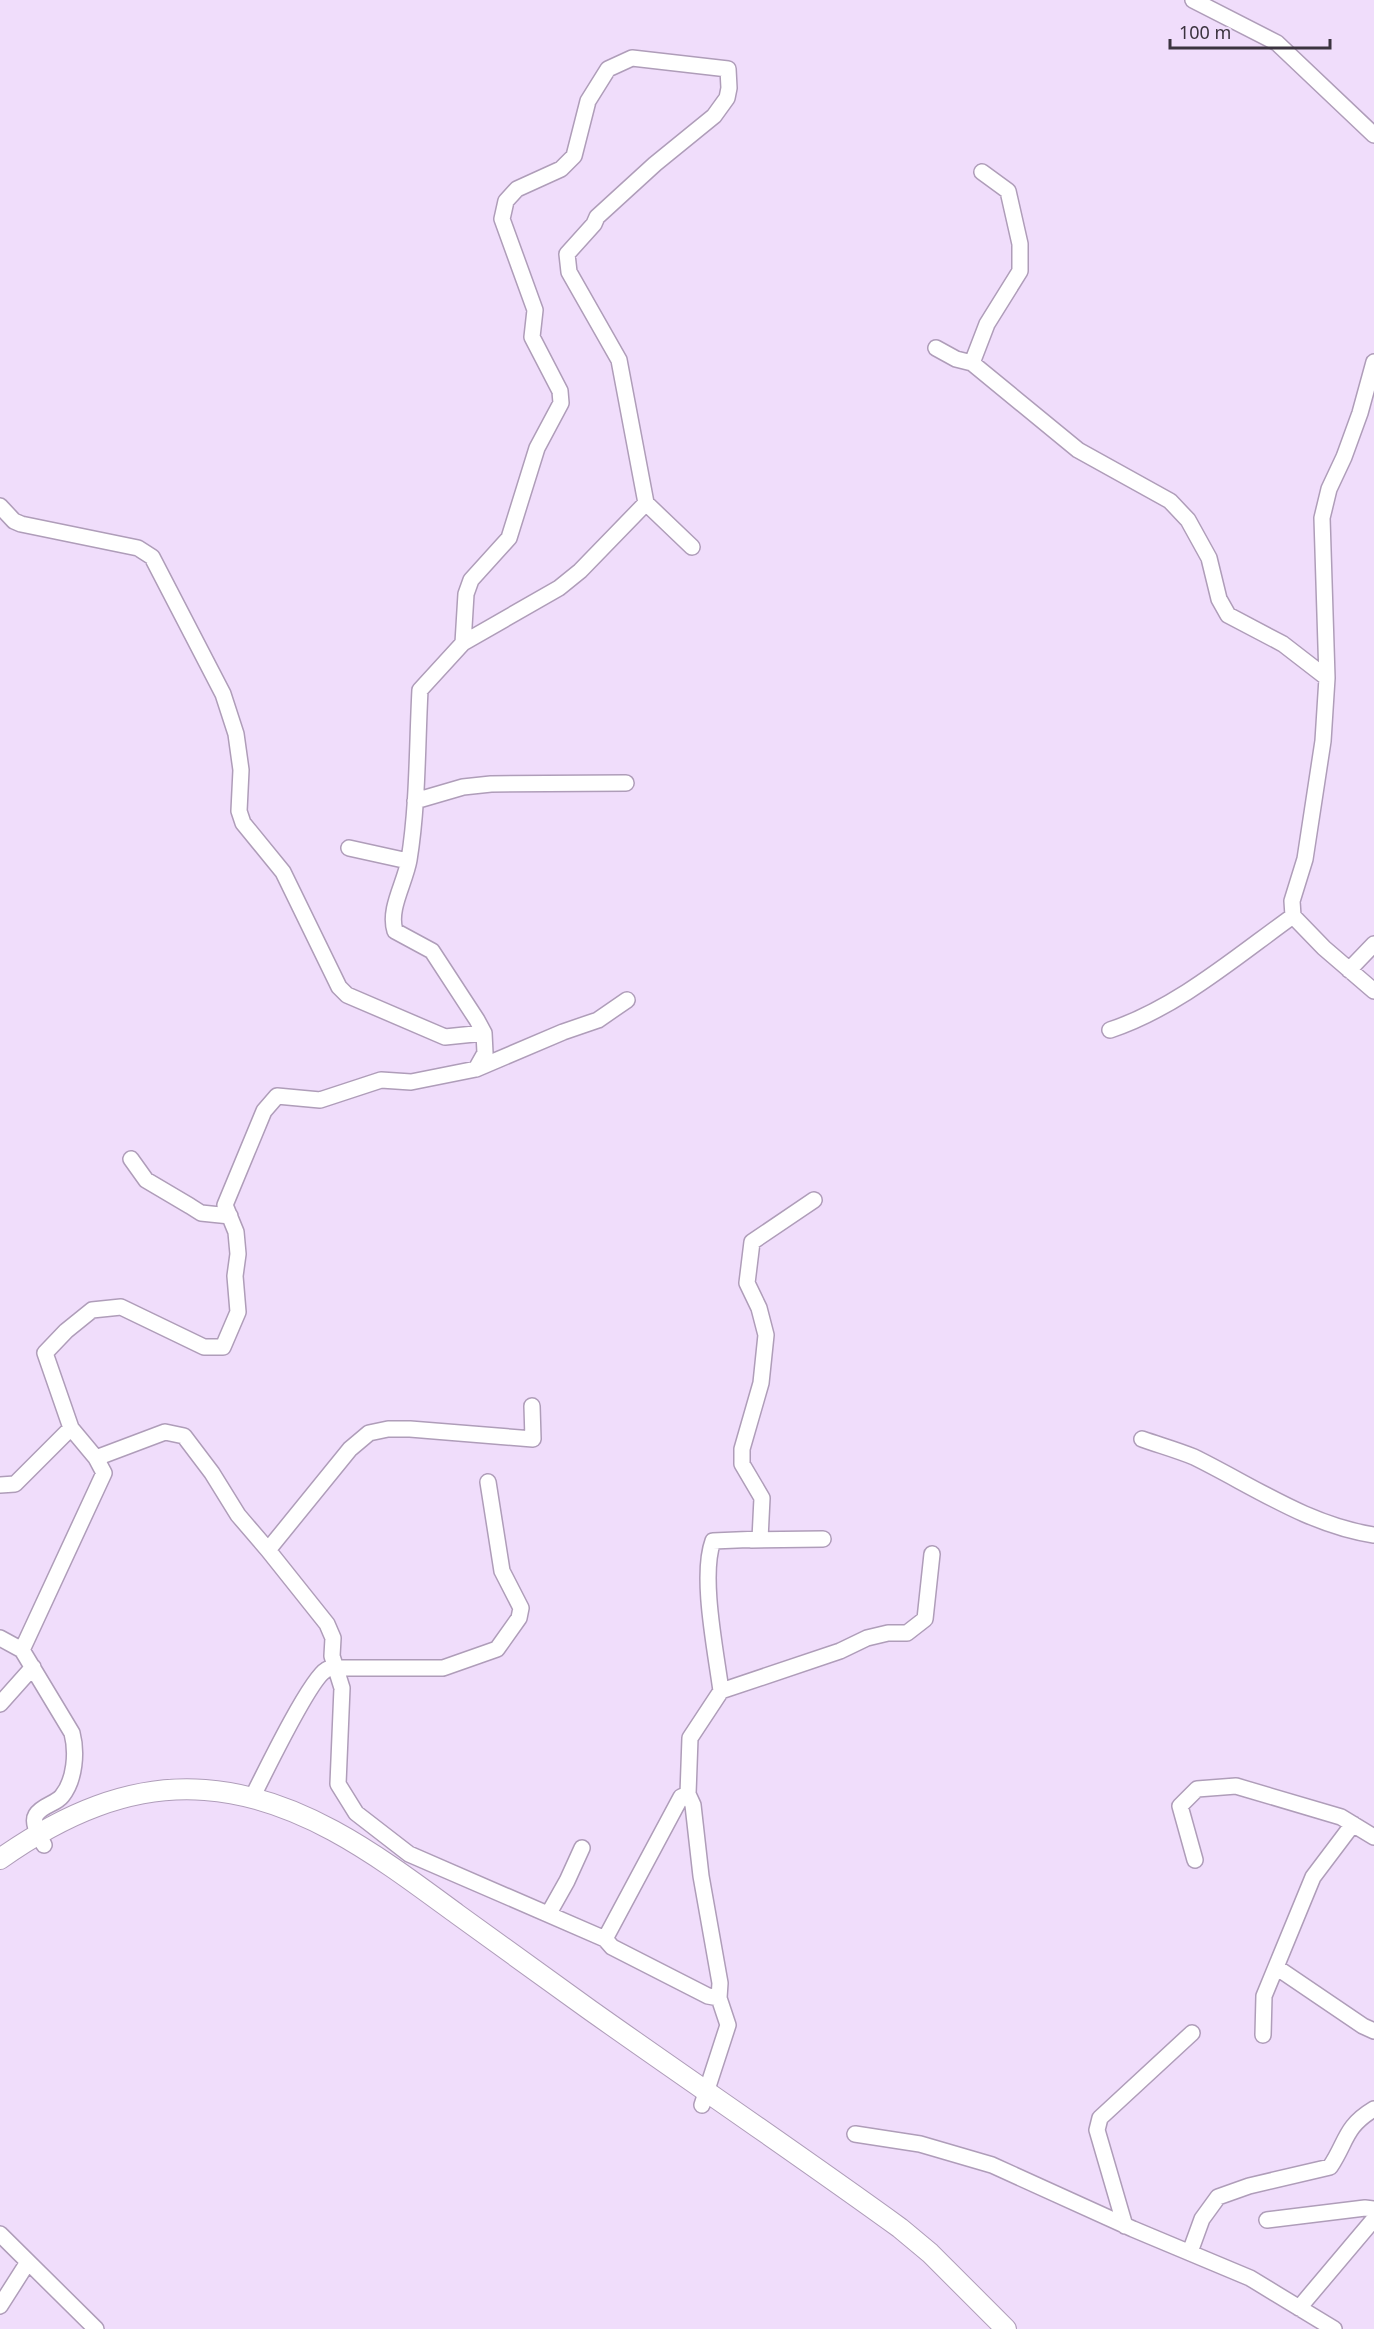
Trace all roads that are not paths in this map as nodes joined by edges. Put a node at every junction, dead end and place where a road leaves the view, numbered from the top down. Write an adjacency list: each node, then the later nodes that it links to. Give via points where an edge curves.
1 (1193, 0): 2 (street, via 1277,43)
2 (1374, 135)
3 (982, 172): 6 (street, via 1008,191 1020,244 1020,271 987,324)
4 (936, 348): 6 (street)
5 (1374, 362): 11 (street, via 1322,518)
6 (972, 363): 11 (street, via 1078,450 1170,501 1188,520 1209,558 1219,599 1228,615 1283,644)
7 (646, 502): 9 (street); 10 (street, via 559,588); 10 (street, via 619,360 569,272 567,254 597,217 714,116 729,88 728,69 632,58 608,69 588,101 574,156 561,169 517,189 506,201 502,219 535,310 532,337 560,391 561,403 537,448 509,538 471,580 466,594)
8 (0, 506): 22 (street, via 21,524 138,548 152,557 223,694 236,734 243,823 283,872 339,987 347,996 446,1038)
9 (692, 547)
10 (463, 643): 13 (street, via 420,690)
11 (1327, 678): 16 (street, via 1323,741 1305,859 1292,901)
12 (626, 783): 13 (street, via 491,784 463,787)
13 (415, 801): 15 (street)
14 (349, 848): 15 (street)
15 (408, 861): 22 (street, via 392,920 395,931 432,951)
16 (1293, 916): 18 (street); 21 (street, via 1174,1000)
17 (1374, 944): 18 (street)
18 (1349, 970): 19 (street)
19 (1374, 991)
20 (627, 1000): 23 (street, via 598,1020)
21 (1110, 1030)
22 (484, 1033): 23 (street, via 485,1053)
23 (476, 1070): 26 (street, via 411,1082 381,1080 320,1100 277,1096 264,1111 225,1205)
24 (131, 1160): 26 (street, via 146,1180 201,1213)
25 (814, 1200): 34 (street, via 752,1242 747,1283 766,1335 742,1464 762,1498)
26 (230, 1216): 28 (street, via 238,1254 238,1312 223,1347 204,1347 121,1307 92,1310 45,1353)
27 (532, 1406): 36 (street, via 533,1439 410,1429 369,1433 350,1449)
28 (71, 1428): 30 (street); 32 (street, via 15,1484)
29 (1142, 1439): 33 (street, via 1191,1456 1303,1514)
30 (96, 1458): 36 (street, via 165,1432 184,1436 238,1515); 39 (street, via 104,1473)
31 (488, 1482): 41 (street, via 502,1571 520,1608 519,1618 497,1649 443,1668)
32 (0, 1485)
33 (1374, 1535)
34 (760, 1539): 35 (street); 42 (street, via 713,1541 708,1555)
35 (823, 1539)
36 (268, 1550): 41 (street, via 327,1624 333,1638)
37 (932, 1554): 42 (street, via 925,1618 908,1633 867,1638 840,1651)
38 (0, 1638): 39 (street)
39 (22, 1650): 40 (street)
40 (33, 1667): 43 (street); 48 (street, via 72,1733 76,1747 71,1778 62,1797 36,1815 34,1821)
41 (335, 1668): 45 (street, via 325,1670 309,1693); 53 (street, via 342,1688 338,1784 356,1813 409,1854)
42 (721, 1691): 44 (street, via 690,1738)
43 (0, 1704)
44 (688, 1794): 54 (street, via 681,1797); 56 (street, via 693,1805 720,1983)
45 (252, 1798): 48 (main road, via 207,1790 158,1791 92,1807); 60 (main road, via 321,1823 374,1856)
46 (1353, 1824): 47 (street); 51 (street, via 1236,1786 1197,1789 1180,1806); 55 (street, via 1313,1877)
47 (1374, 1837)
48 (41, 1839): 50 (main road); 52 (main road); 60 (main road, via 122,1811 164,1803 230,1805 283,1820 374,1870)
49 (582, 1848): 53 (street)
50 (0, 1859)
51 (1194, 1860)
52 (0, 1874)
53 (549, 1913): 54 (street)
54 (605, 1939): 56 (street, via 612,1947)
55 (1276, 1967): 57 (street); 59 (street, via 1264,1996)
56 (718, 1998): 60 (street, via 728,2025)
57 (1374, 2031)
58 (1192, 2033): 66 (street, via 1100,2118 1097,2130)
59 (1263, 2035)
60 (704, 2099): 73 (main road, via 895,2241); 74 (main road, via 900,2229 930,2253)
61 (1374, 2109): 68 (street, via 1360,2118 1344,2139 1330,2168 1218,2197 1202,2219)
62 (855, 2134): 66 (street, via 920,2144 992,2165)
63 (1374, 2209): 65 (street)
64 (1374, 2219): 71 (street)
65 (1267, 2220)
66 (1125, 2226): 68 (street)
67 (0, 2234): 69 (street)
68 (1190, 2252): 71 (street, via 1250,2278)
69 (28, 2262): 70 (street); 72 (street)
70 (0, 2306)
71 (1299, 2308): 75 (street)
72 (96, 2329)
73 (986, 2329)
74 (1006, 2329)
75 (1334, 2329)

